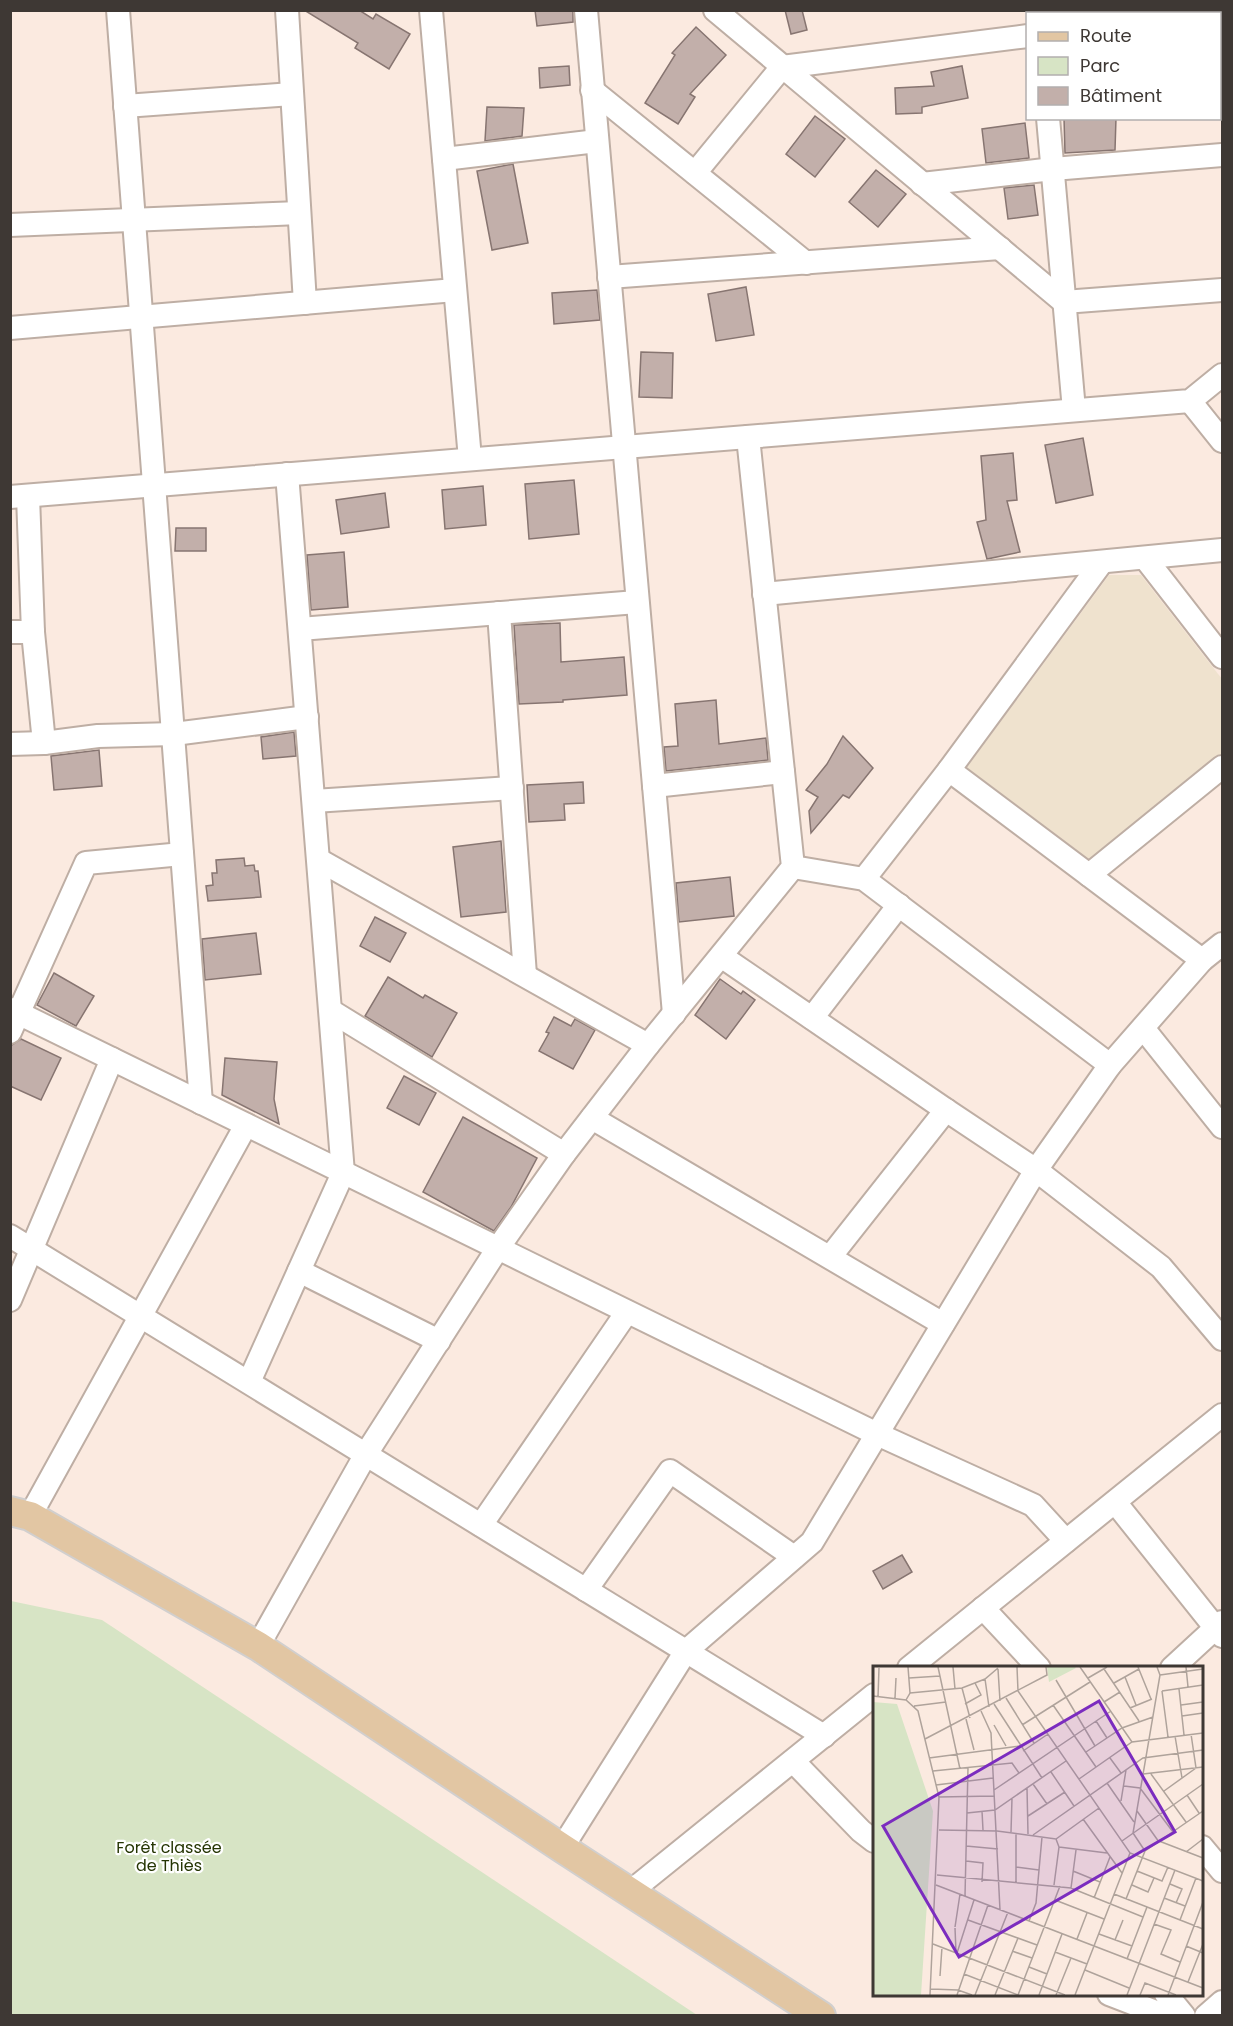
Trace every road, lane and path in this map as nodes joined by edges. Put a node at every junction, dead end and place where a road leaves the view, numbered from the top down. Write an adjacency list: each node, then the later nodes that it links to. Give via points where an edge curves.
1 (118, 10): 10 (street)
2 (287, 10): 9 (street)
3 (431, 10): 14 (street)
4 (585, 10): 8 (street)
5 (715, 10): 7 (street)
6 (1026, 36): 7 (street)
7 (782, 67): 16 (street); 17 (street)
8 (592, 90): 12 (street); 16 (street)
9 (292, 94): 10 (street); 18 (street)
10 (125, 106): 19 (street)
11 (1048, 120): 15 (street)
12 (597, 141): 14 (street); 23 (street)
13 (1222, 155): 15 (street)
14 (444, 159): 24 (street)
15 (1053, 169): 17 (street); 26 (street)
16 (694, 173): 22 (street)
17 (922, 184): 21 (street)
18 (299, 213): 19 (street); 27 (street)
19 (134, 220): 20 (street); 28 (street)
20 (10, 225)
21 (1000, 248): 22 (street); 26 (street)
22 (806, 263): 23 (street)
23 (609, 277): 35 (street)
24 (455, 290): 27 (street); 36 (street)
25 (1222, 290): 26 (street)
26 (1064, 302): 32 (street)
27 (305, 303): 28 (street)
28 (142, 317): 29 (street); 38 (street)
29 (10, 328)
30 (1222, 375): 31 (street)
31 (1190, 401): 32 (street); 34 (street)
32 (1074, 410): 33 (street)
33 (748, 437): 35 (street); 43 (street)
34 (1222, 441)
35 (624, 447): 36 (street); 44 (street)
36 (470, 459): 37 (street)
37 (287, 474): 38 (street); 46 (street)
38 (155, 485): 39 (street); 51 (street)
39 (20, 496): 47 (street)
40 (1222, 550): 41 (street)
41 (1145, 558): 42 (street); 49 (street)
42 (1102, 562): 43 (street); 55 (street)
43 (764, 594): 56 (street)
44 (638, 602): 45 (street); 57 (street)
45 (499, 613): 46 (street); 58 (street)
46 (300, 629): 50 (street)
47 (33, 632): 48 (street); 52 (street)
48 (10, 633)
49 (1222, 657)
50 (307, 717): 51 (street); 59 (street)
51 (174, 734): 52 (street, via 98,736); 60 (street)
52 (44, 743): 53 (street)
53 (10, 744)
54 (1222, 767): 63 (street)
55 (949, 770): 63 (street); 64 (street)
56 (783, 772): 57 (street); 62 (street)
57 (654, 786): 71 (street)
58 (512, 788): 59 (street); 69 (street)
59 (314, 801): 61 (street)
60 (183, 854): 72 (street, via 86,863); 78 (street)
61 (319, 860): 69 (street); 70 (street)
62 (793, 867): 64 (street); 67 (street)
63 (1089, 875): 68 (street)
64 (864, 879): 65 (street)
65 (899, 905): 73 (street); 77 (street)
66 (1222, 944): 68 (street)
67 (721, 956): 71 (street); 73 (street)
68 (1202, 960): 74 (street)
69 (525, 975): 75 (street)
70 (331, 1011): 83 (street); 85 (street)
71 (674, 1014): 75 (street)
72 (13, 1018): 76 (street)
73 (812, 1018): 79 (street)
74 (1143, 1028): 77 (street); 81 (street)
75 (648, 1045): 80 (street)
76 (112, 1059): 78 (street); 88 (street)
77 (1110, 1065): 84 (street)
78 (201, 1103): 82 (street)
79 (946, 1110): 84 (street); 89 (street)
80 (592, 1118): 83 (street); 89 (street)
81 (1221, 1124)
82 (246, 1125): 85 (street); 93 (street)
83 (564, 1154): 87 (street)
84 (1036, 1170): 94 (street); 95 (street, via 1161,1267)
85 (344, 1173): 87 (street); 90 (street)
86 (10, 1236): 88 (street)
87 (498, 1248): 92 (street); 96 (street)
88 (32, 1249): 91 (street); 93 (street)
89 (830, 1257): 94 (street)
90 (299, 1271): 96 (street); 97 (street)
91 (10, 1300)
92 (627, 1312): 99 (street); 103 (street)
93 (141, 1315): 97 (street); 102 (street)
94 (943, 1324): 99 (street)
95 (1222, 1339)
96 (439, 1341): 100 (street)
97 (249, 1382): 100 (street)
98 (1222, 1415): 101 (street)
99 (877, 1434): 104 (street, via 1034,1505); 105 (street, via 812,1542)
100 (366, 1454): 103 (street); 109 (street)
101 (1115, 1502): 104 (street); 108 (street)
102 (20, 1514): 109 (main road)
103 (481, 1525): 106 (street)
104 (1066, 1541): 107 (street)
105 (794, 1557): 106 (street, via 670,1471); 110 (street)
106 (586, 1590): 110 (street)
107 (983, 1608): 111 (street); 112 (street)
108 (1220, 1629): 113 (street)
109 (258, 1646): 118 (main road)
110 (686, 1651): 115 (street); 118 (street)
111 (911, 1666)
112 (1037, 1666)
113 (1174, 1666)
114 (873, 1696): 115 (street)
115 (824, 1736): 116 (street)
116 (793, 1761): 117 (street); 121 (street)
117 (873, 1840)
118 (562, 1848): 121 (main road)
119 (1203, 1848): 120 (street)
120 (1222, 1871)
121 (630, 1892): 125 (main road)
122 (1112, 1996): 126 (street)
123 (1167, 1996): 127 (street)
124 (1222, 2002): 128 (street)
125 (821, 2016)
126 (1166, 2016)
127 (1184, 2016)
128 (1206, 2016)

